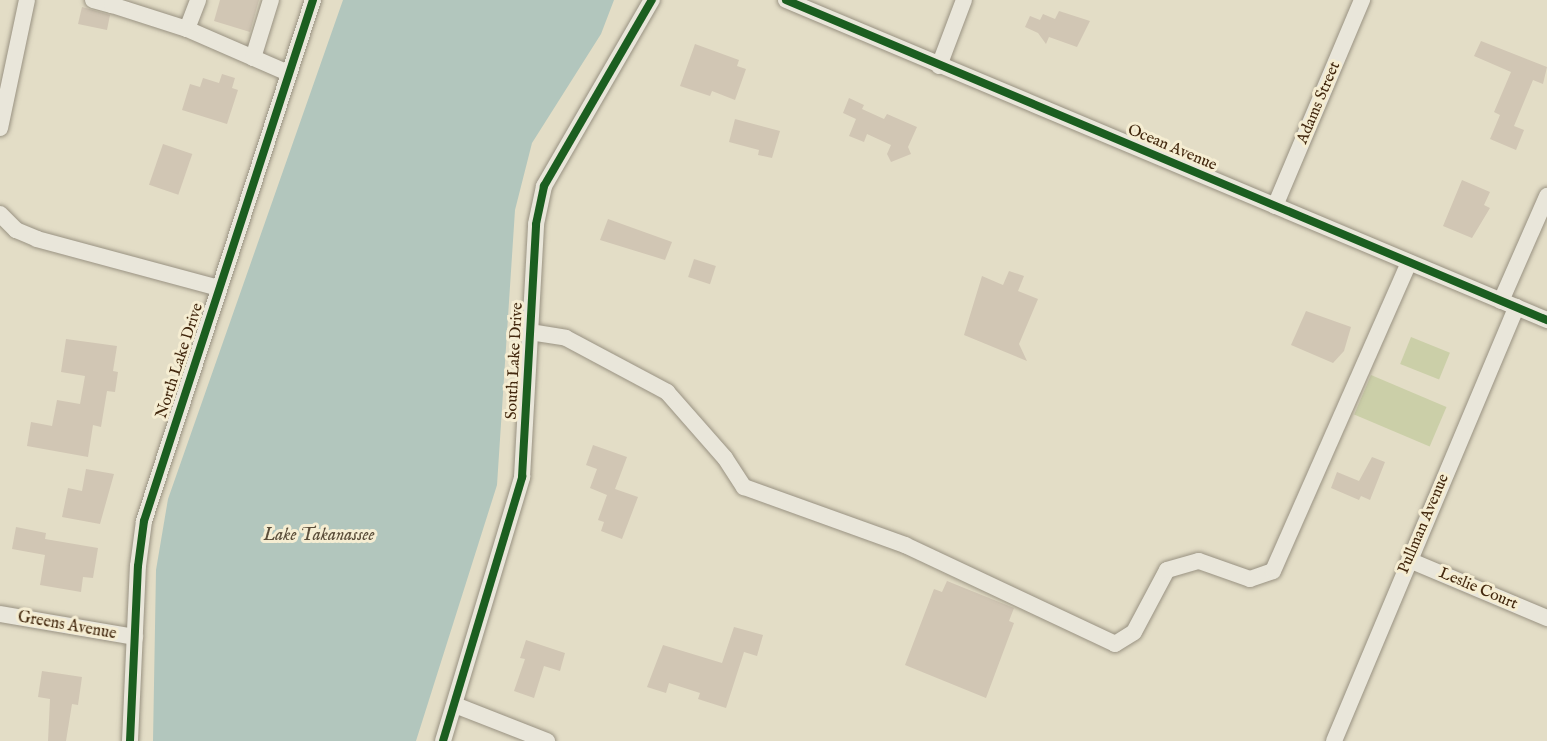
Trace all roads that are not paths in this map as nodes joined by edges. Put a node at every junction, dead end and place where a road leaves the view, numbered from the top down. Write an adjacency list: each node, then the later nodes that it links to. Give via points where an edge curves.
1 (27, 0): 15 (street)
2 (93, 0): 10 (street)
3 (198, 0): 11 (street)
4 (271, 0): 12 (street)
5 (313, 0): 14 (street, North Lake Drive)
6 (652, 0): 23 (street, South Lake Drive, via 544,186 536,224)
7 (786, 0): 13 (street, Ocean Avenue)
8 (964, 0): 13 (street)
9 (1362, 0): 17 (street, Adams Street)
10 (113, 3): 11 (street)
11 (187, 30): 12 (street)
12 (253, 58): 14 (street)
13 (939, 66): 17 (street, Ocean Avenue)
14 (288, 73): 20 (street, North Lake Drive)
15 (0, 128)
16 (1547, 196): 21 (street, Pullman Avenue)
17 (1275, 206): 19 (street, Ocean Avenue)
18 (0, 214): 20 (street, via 16,230 37,239)
19 (1409, 263): 21 (street, Ocean Avenue); 23 (street, via 1273,572 1250,579 1199,561 1167,570 1134,632 1115,644 905,545 744,486 667,392 566,338)
20 (218, 288): 27 (street, North Lake Drive, via 144,521)
21 (1509, 304): 22 (street, Ocean Avenue); 24 (street, Pullman Avenue)
22 (1547, 321)
23 (530, 332): 28 (street, South Lake Drive, via 522,477)
24 (1409, 560): 26 (street, Leslie Court); 32 (street, Pullman Avenue)
25 (0, 614): 27 (street, Greens Avenue)
26 (1547, 618)
27 (135, 637): 29 (street, North Lake Drive)
28 (454, 705): 30 (street, South Lake Drive); 31 (street)
29 (130, 741)
30 (443, 741)
31 (547, 741)
32 (1334, 741)

